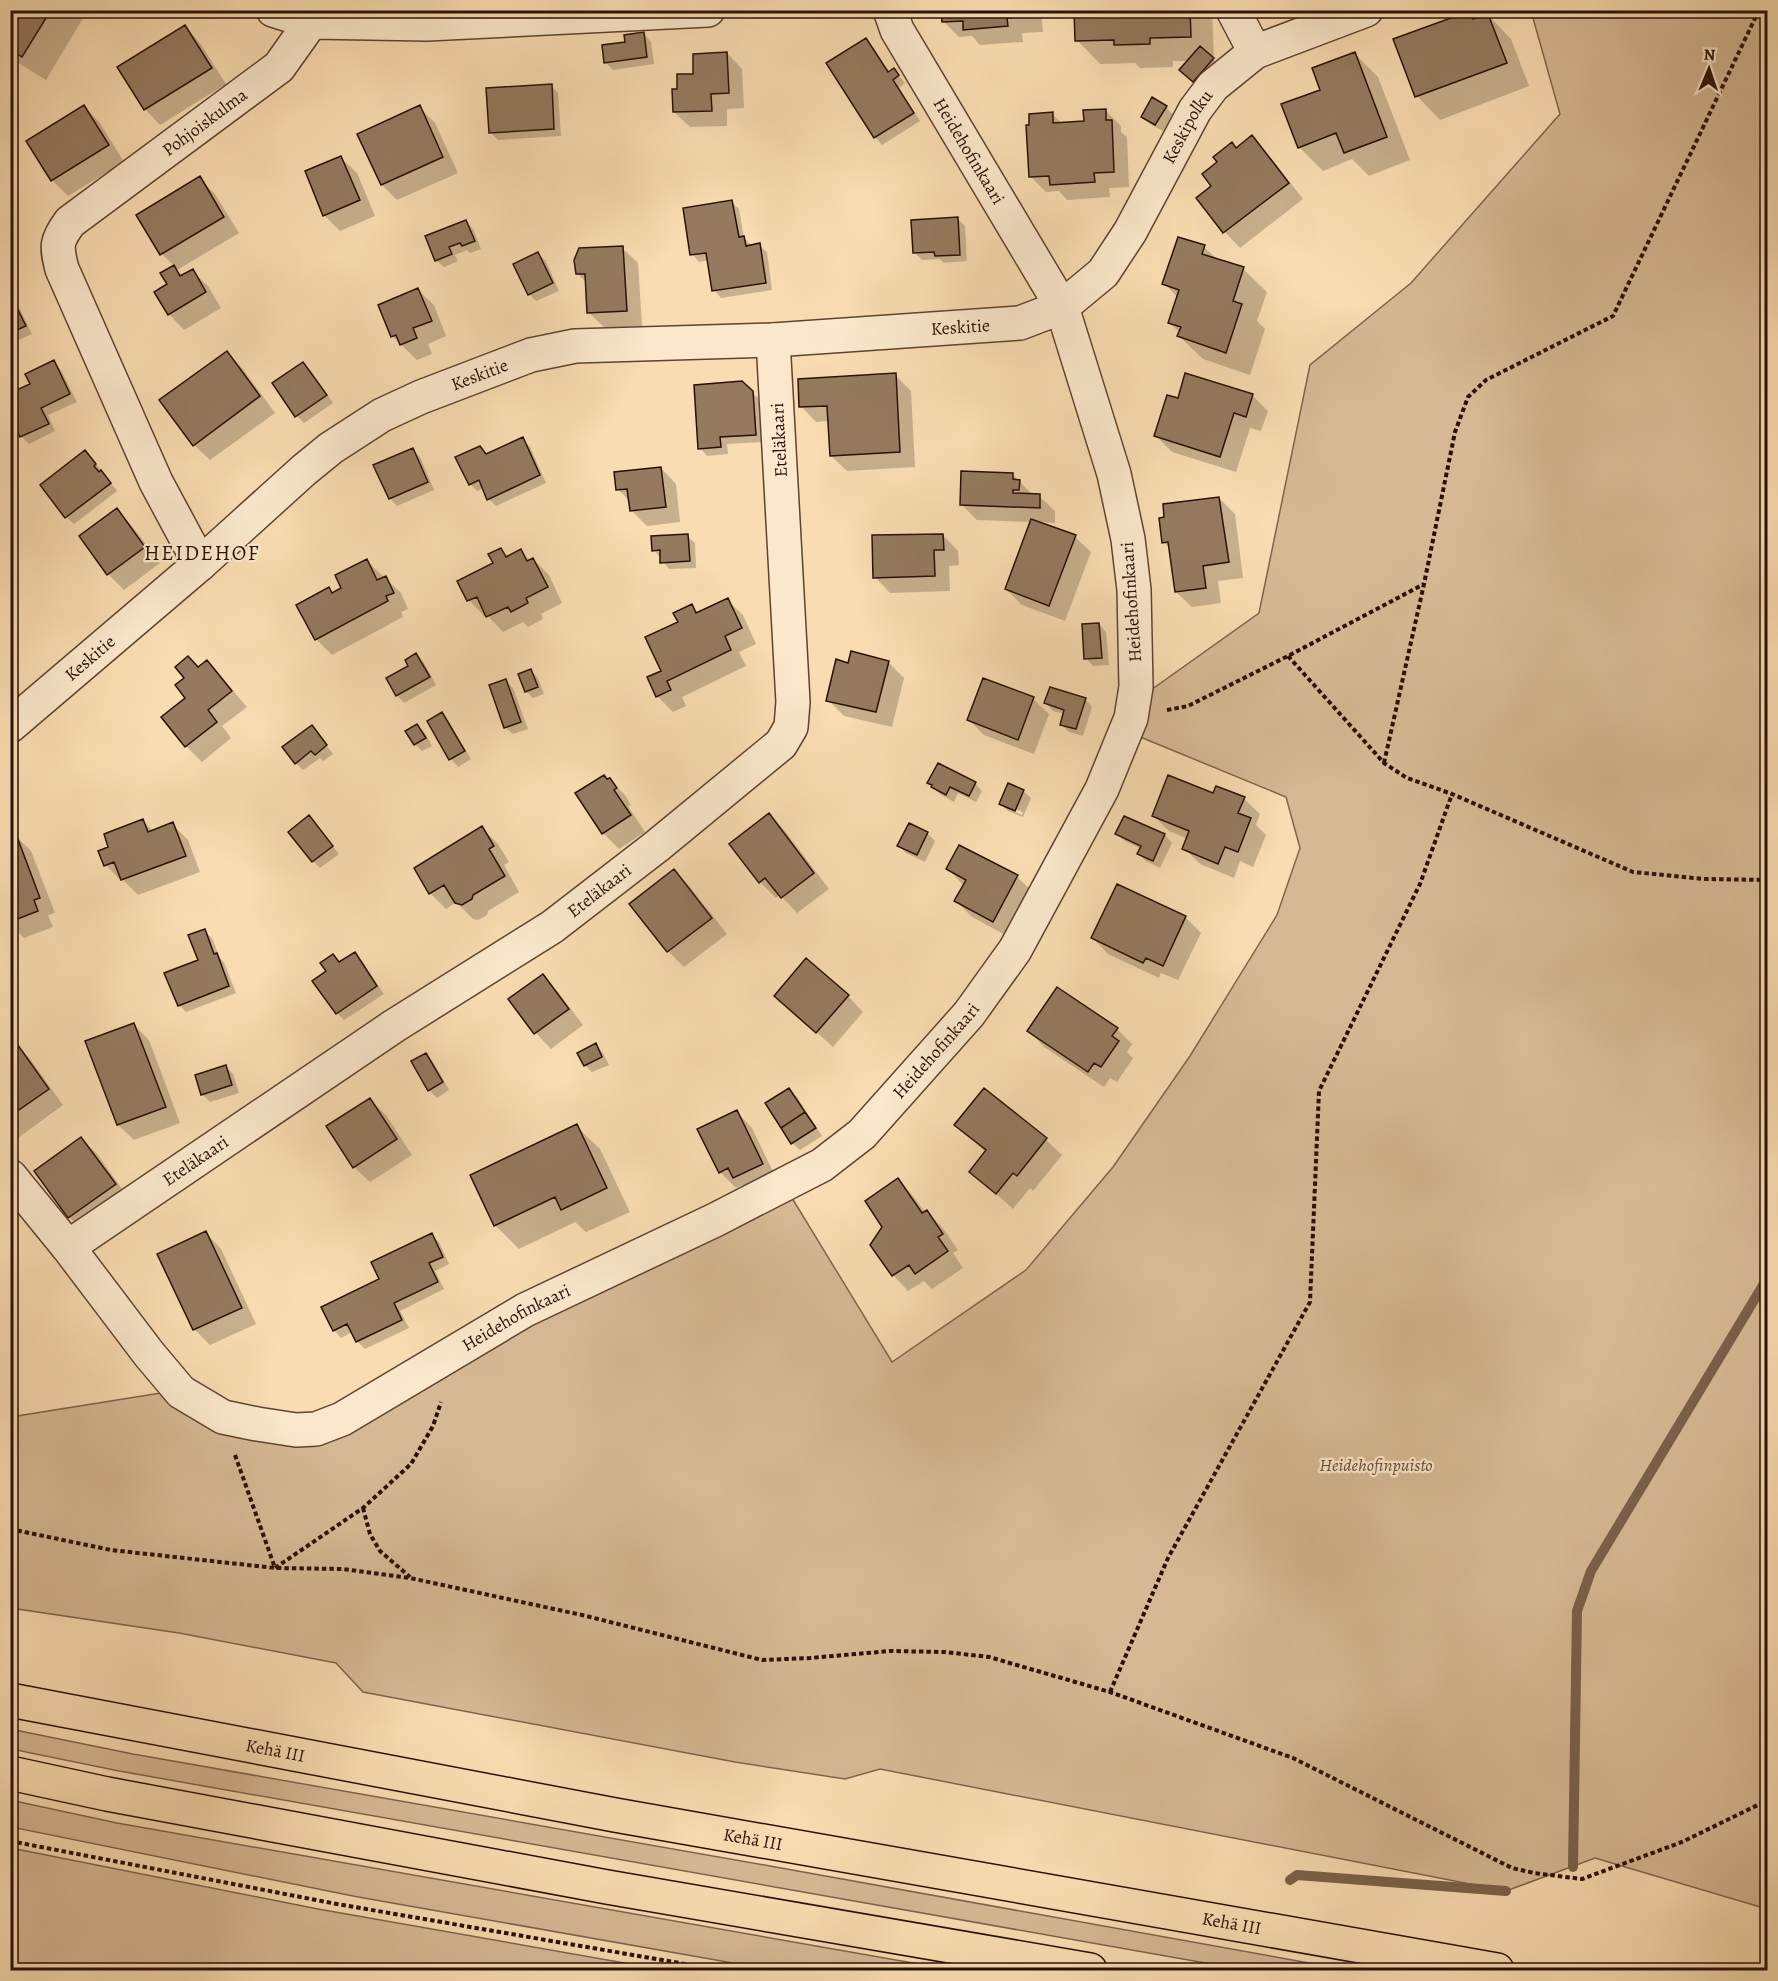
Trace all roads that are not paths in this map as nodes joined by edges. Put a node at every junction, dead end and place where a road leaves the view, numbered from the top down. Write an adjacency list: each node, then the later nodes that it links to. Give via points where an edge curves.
1 (273, 10): 6 (street)
2 (708, 10): 6 (street, via 427,24)
3 (890, 10): 8 (street, Heidehofinkaari, via 897,30)
4 (1233, 10): 7 (street)
5 (1366, 10): 7 (street, Keskipolku)
6 (311, 22): 10 (street, Pohjoiskulma, via 279,67 70,222 59,238 57,250 62,269 156,482)
7 (1255, 52): 8 (street, Keskipolku, via 1213,86 1103,273)
8 (1062, 308): 9 (street, Keskitie, via 1020,323); 13 (street, Heidehofinkaari, via 1114,474 1128,539 1136,687 1131,718 1102,789 1015,951 969,1014 862,1134 822,1165 525,1310 342,1419 316,1429 296,1430 223,1417 181,1392)
9 (773, 340): 10 (street, Keskitie, via 574,346 531,355 484,372 382,415 331,448); 13 (street, Eteläkaari, via 793,702 791,727 781,744 552,927 394,1026)
10 (200, 564): 11 (street, Keskitie)
11 (10, 726)
12 (10, 1176): 13 (street, Heidehofinkaari)
13 (68, 1247)
14 (10, 1700): 17 (highway, Kehä III, via 615,1815)
15 (10, 1773): 16 (highway, via 596,1884)
16 (1090, 1971)
17 (1497, 1971)

